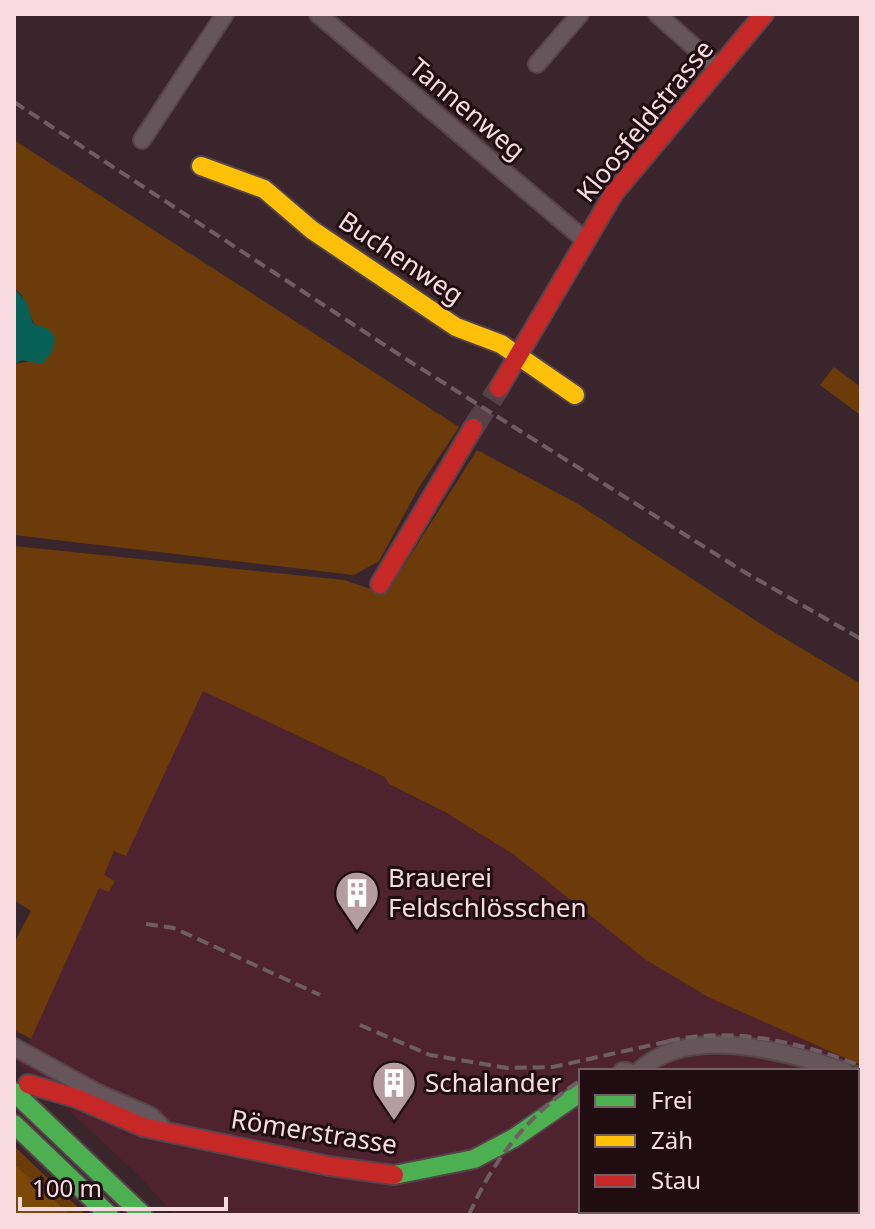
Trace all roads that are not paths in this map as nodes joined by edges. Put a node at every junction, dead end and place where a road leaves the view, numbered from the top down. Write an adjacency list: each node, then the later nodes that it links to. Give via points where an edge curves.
1 (225, 14): 8 (street)
2 (318, 14): 10 (street, Tannenweg)
3 (580, 14): 6 (street)
4 (657, 14): 7 (street)
5 (764, 14): 7 (main road, Kloosfeldstrasse)
6 (537, 64)
7 (719, 69): 10 (main road, Kloosfeldstrasse, via 614,193)
8 (142, 140)
9 (201, 166): 11 (main road, Buchenweg, via 255,184 297,212 312,230 456,327)
10 (586, 241): 11 (main road, Kloosfeldstrasse)
11 (519, 357): 12 (main road, Kloosfeldstrasse); 13 (main road, Buchenweg)
12 (499, 388)
13 (575, 395)
14 (473, 428): 15 (main road)
15 (380, 584)
16 (14, 1047): 22 (street, via 151,1116)
17 (641, 1069): 18 (street, via 653,1057 707,1046 790,1053)
18 (839, 1069)
19 (21, 1088): 22 (main road, Römerstrasse, via 76,1098 143,1127); 24 (main road)
20 (579, 1093): 22 (main road, Römerstrasse, via 474,1159 393,1175)
21 (14, 1124): 23 (main road)
22 (165, 1130)
23 (109, 1215)
24 (143, 1215)

